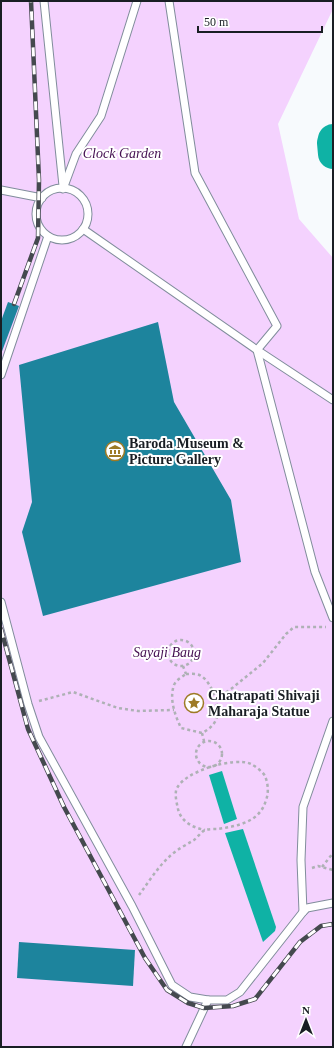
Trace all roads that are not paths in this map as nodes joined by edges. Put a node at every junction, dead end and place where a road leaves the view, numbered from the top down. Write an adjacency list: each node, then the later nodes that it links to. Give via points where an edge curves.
1 (44, 1): 4 (lane)
2 (137, 1): 4 (lane, via 101,116 76,154)
3 (169, 1): 9 (lane, via 195,173 277,326)
4 (63, 189): 6 (lane, via 51,190); 7 (lane, via 76,193 86,205 87,222)
5 (1, 190): 6 (lane)
6 (42, 198): 8 (lane, via 36,210 37,219)
7 (83, 229): 8 (lane, via 69,239 61,240); 9 (lane)
8 (48, 236): 10 (lane)
9 (257, 350): 11 (lane); 13 (lane, via 315,572)
10 (1, 375)
11 (333, 400)
12 (1, 602): 17 (lane, via 39,738 132,906 172,985 190,997)
13 (333, 618)
14 (333, 721): 16 (lane, via 303,807)
15 (333, 903): 16 (lane, via 307,908)
16 (303, 912): 17 (lane, via 240,992 227,1000)
17 (208, 1000): 18 (lane)
18 (186, 1047)

